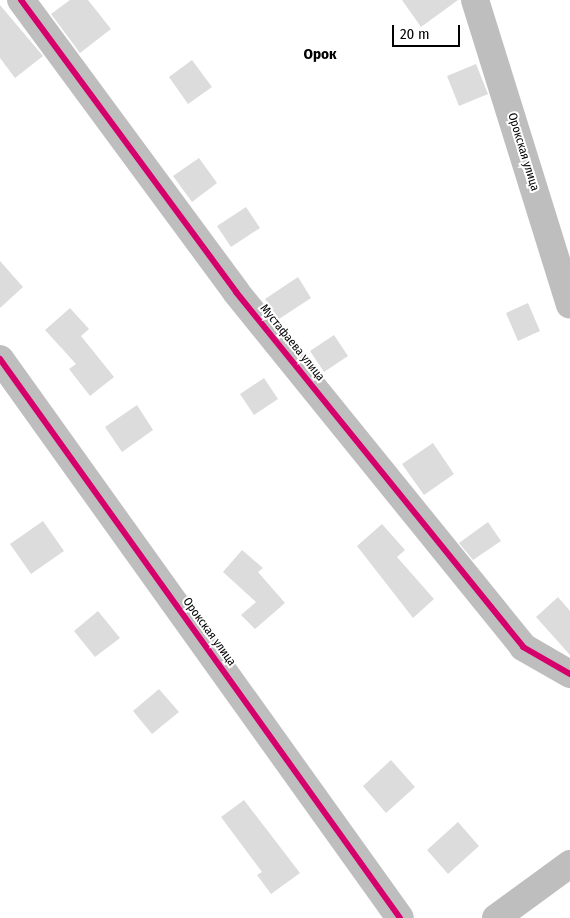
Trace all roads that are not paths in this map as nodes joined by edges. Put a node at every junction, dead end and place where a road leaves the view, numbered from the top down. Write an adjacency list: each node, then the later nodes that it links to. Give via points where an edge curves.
1 (21, 0): 5 (street, Мустафаева улица, via 236,292 523,647)
2 (475, 0): 3 (street, Орокская улица)
3 (570, 305)
4 (0, 359): 7 (street, Орокская улица)
5 (570, 674)
6 (570, 864): 8 (street)
7 (400, 918)
8 (496, 918)

